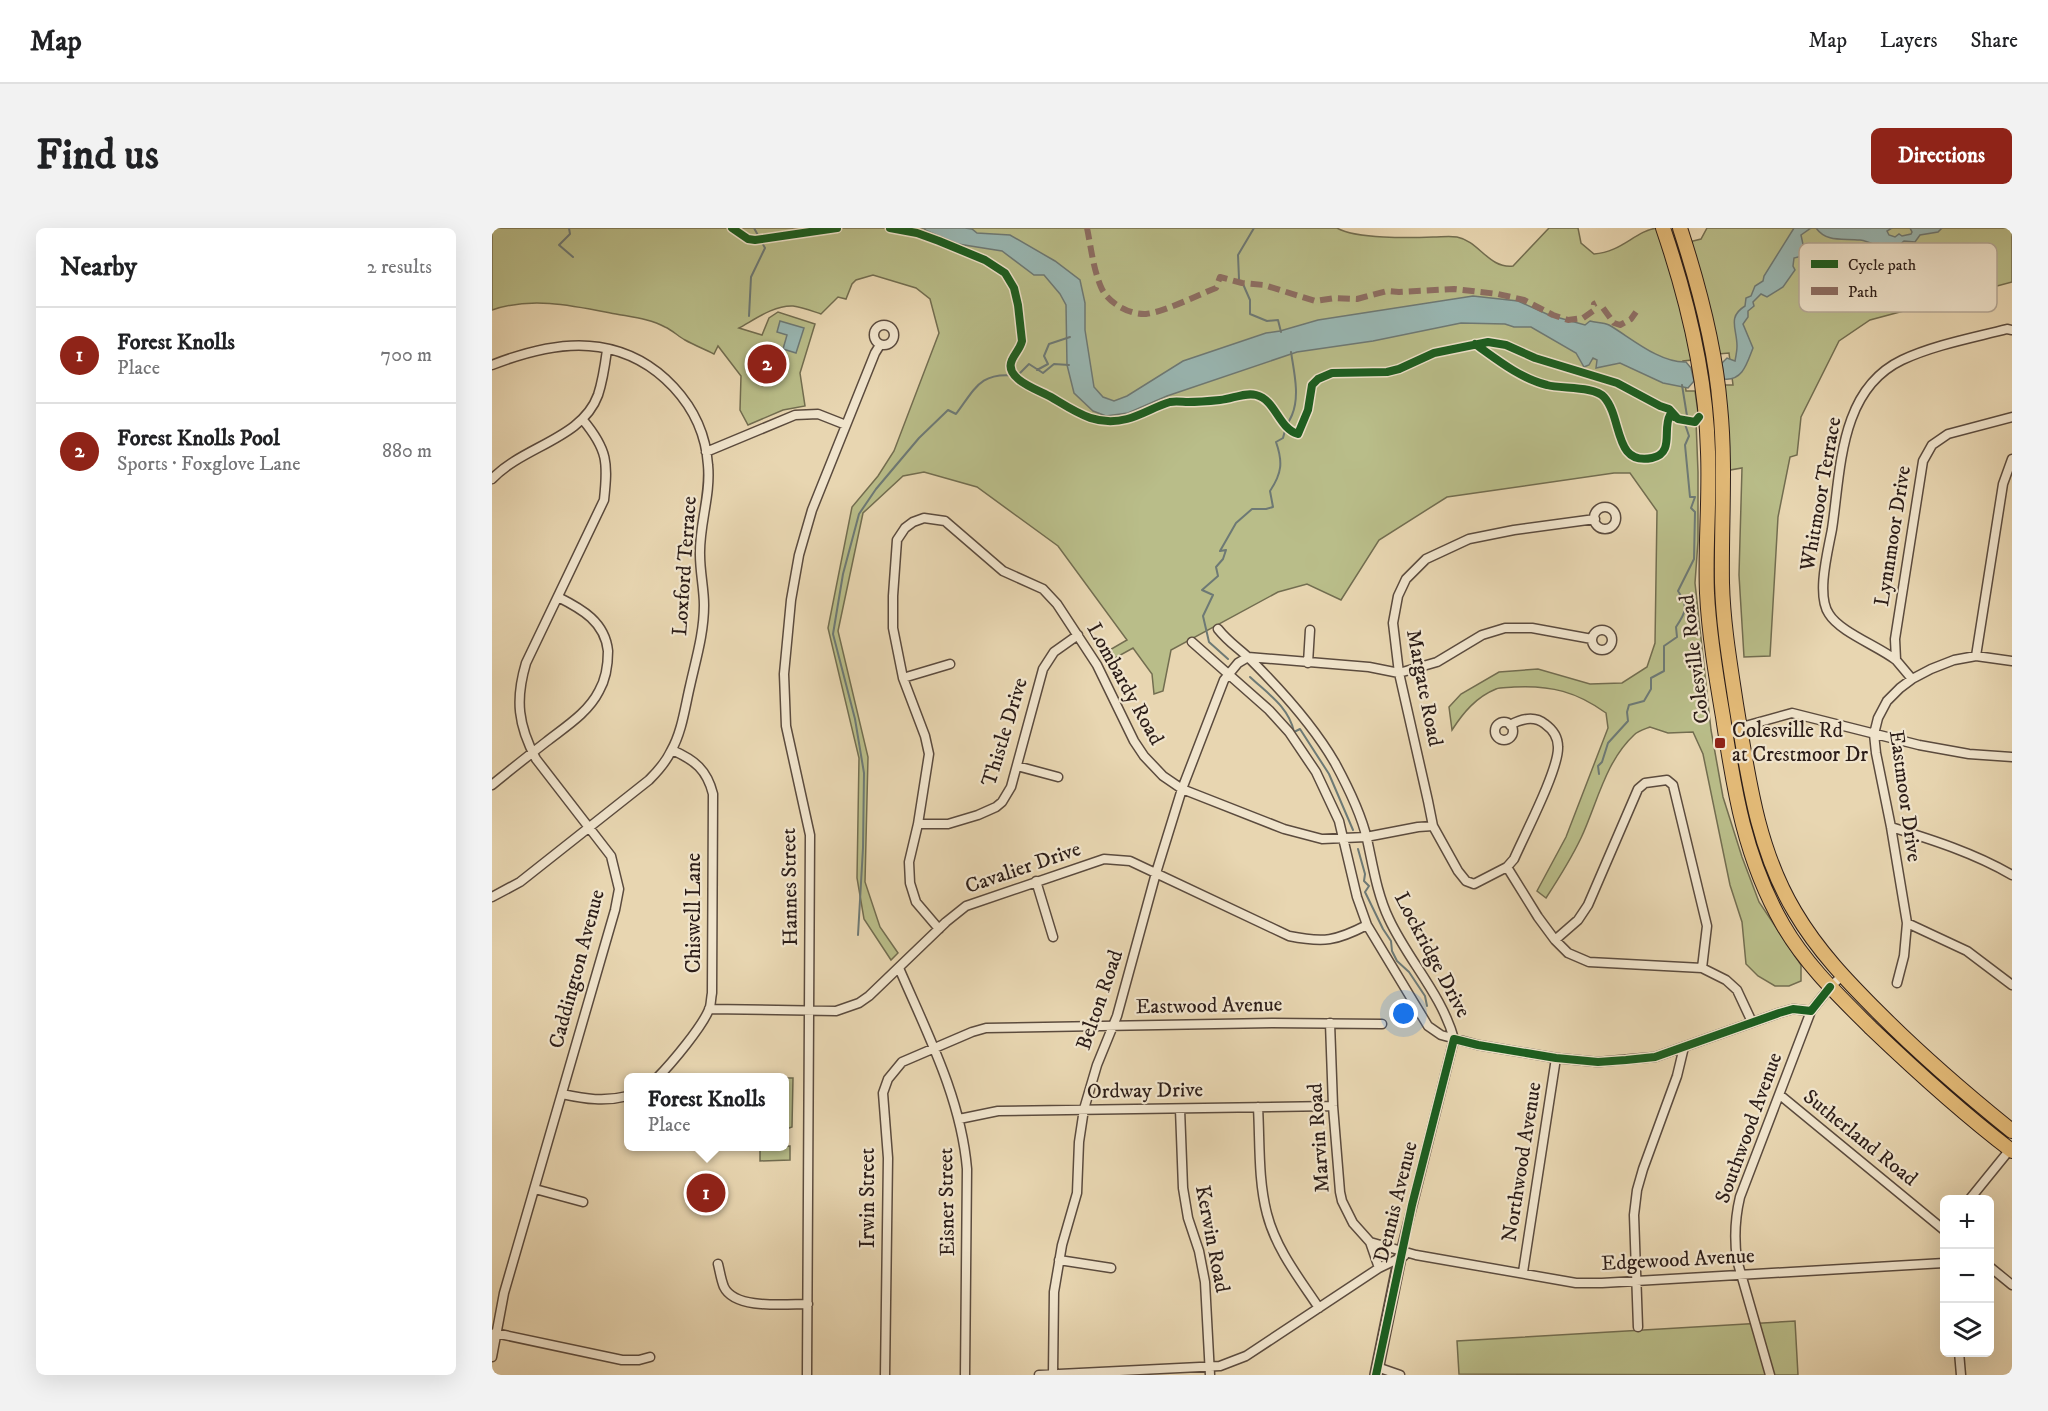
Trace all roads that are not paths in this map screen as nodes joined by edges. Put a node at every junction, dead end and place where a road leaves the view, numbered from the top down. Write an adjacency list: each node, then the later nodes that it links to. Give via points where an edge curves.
1 (1663, 228): 32 (highway, Colesville Road, via 1689,312 1701,381 1708,452 1707,595)
2 (1680, 228): 31 (highway, Colesville Road, via 1703,302 1720,405 1722,585 1725,633)
3 (2012, 330): 22 (street, Whitmoor Terrace, via 1926,351 1896,363 1862,395 1853,412 1845,439 1824,603 1839,626)
4 (880, 345): 9 (street, Hannes Street)
5 (607, 350): 6 (street, Loxford Terrace, via 576,346 544,349); 8 (street, via 597,397); 10 (street, Loxford Terrace, via 642,362 672,385 696,417)
6 (492, 365)
7 (2012, 417): 22 (street, Lynnmoor Drive, via 1948,434 1932,445 1923,461 1894,639)
8 (583, 420): 12 (street, via 502,468); 14 (street, Caddington Avenue, via 605,458 604,500)
9 (846, 425): 10 (street, via 818,414 795,415); 64 (street, Hannes Street, via 812,510 799,555 790,600 784,674 786,726 810,835)
10 (706, 452): 34 (street, Loxford Terrace, via 708,487 700,554 703,626)
11 (2012, 459): 20 (street, via 2003,483)
12 (492, 479)
13 (1595, 519): 27 (street, Margate Road, via 1469,539 1426,559 1406,579 1394,611)
14 (558, 597): 35 (street, Caddington Avenue, via 520,682 520,721); 35 (street, via 588,614 601,628 607,642 608,663 599,692 588,707)
15 (1218, 629): 21 (street, Lockridge Drive)
16 (1310, 630): 24 (street)
17 (1078, 635): 28 (street, Lombardy Road, via 1044,590 1003,571 945,521 924,518 905,528 897,540 893,628); 37 (street, Thistle Drive, via 1054,652 1043,669); 40 (street, Lombardy Road, via 1144,756 1155,770)
18 (1592, 639): 27 (street, via 1532,628 1505,628 1482,635 1437,662)
19 (1192, 642): 26 (street, Lockridge Drive)
20 (1976, 656): 23 (street); 29 (street, Eastmoor Drive, via 1954,660)
21 (1248, 657): 24 (street); 26 (street); 45 (street, Lockridge Drive, via 1320,739 1352,798)
22 (1896, 660): 29 (street)
23 (2012, 662)
24 (1308, 663): 27 (street, via 1370,667)
25 (950, 664): 28 (street)
26 (1228, 672): 40 (street, Belton Road); 46 (street, Lockridge Drive, via 1269,710 1302,750 1332,804)
27 (1399, 674): 42 (street, Margate Road)
28 (903, 678): 41 (street, Lombardy Road, via 928,754)
29 (1912, 679): 33 (street, Eastmoor Drive, via 1887,701)
30 (1510, 725): 47 (street, via 1530,718 1544,723 1554,734 1558,750 1554,768)
31 (1740, 728): 32 (street); 33 (street, via 1792,713); 59 (highway, Colesville Road, via 1764,846 1794,911)
32 (1725, 732): 62 (highway, Colesville Road, via 1745,837 1765,890 1806,959)
33 (1874, 734): 36 (street, via 1969,754); 44 (street, Eastmoor Drive)
34 (672, 750): 43 (street, Loxford Terrace, via 649,780); 63 (street, Chiswell Lane, via 703,769 713,794)
35 (532, 753): 39 (street); 43 (street, Caddington Avenue)
36 (2012, 757)
37 (1017, 766): 38 (street); 41 (street, Thistle Drive, via 1011,787 996,807 948,825)
38 (1058, 777)
39 (492, 784)
40 (1182, 789): 46 (street, Lombardy Road, via 1284,830); 48 (street, Belton Road)
41 (918, 824): 54 (street, Lombardy Road, via 909,862 910,883 916,902)
42 (1433, 826): 45 (street, Lombardy Road); 47 (street, Margate Road, via 1466,881 1474,884)
43 (591, 827): 51 (street, Loxford Terrace, via 520,882); 75 (street, Caddington Avenue, via 611,856 619,889)
44 (1891, 827): 49 (street, via 1986,860); 52 (street, Eastmoor Drive)
45 (1366, 837): 46 (street, Lombardy Road); 70 (street, Lockridge Drive, via 1384,907 1449,1019)
46 (1343, 838): 53 (street, Lockridge Drive)
47 (1507, 867): 56 (street)
48 (1156, 873): 50 (street, Cavalier Drive, via 1114,858); 53 (street, Cavalier Drive, via 1289,936 1330,940); 69 (street, Belton Road)
49 (2012, 875)
50 (1036, 881): 54 (street, Cavalier Drive, via 966,906); 55 (street)
51 (492, 897)
52 (1907, 923): 60 (street, Eastmoor Drive); 61 (street, via 1967,951)
53 (1367, 925): 70 (street, Lockridge Drive, via 1428,1026)
54 (939, 929): 57 (street, Cavalier Drive)
55 (1053, 937)
56 (1555, 940): 58 (street, via 1568,953 1589,962); 58 (street, via 1578,920 1588,905 1638,789 1645,783 1667,780 1673,785 1707,926)
57 (899, 968): 64 (street, Cavalier Drive, via 859,1004 836,1011); 72 (street, Eisner Street)
58 (1702, 968): 66 (street, via 1737,990)
59 (1842, 976): 62 (street, Southwood Avenue); 83 (highway, Colesville Road, via 1924,1057)
60 (1897, 983)
61 (2012, 985)
62 (1830, 987): 65 (street, Southwood Avenue); 84 (highway, Colesville Road, via 1923,1078)
63 (709, 1009): 64 (street, Cavalier Drive); 74 (street, Chiswell Lane)
64 (809, 1011): 101 (street, Hannes Street)
65 (1811, 1011): 66 (street, via 1793,1010); 76 (street, Southwood Avenue)
66 (1752, 1022): 71 (street)
67 (1330, 1023): 68 (street, Eastwood Avenue); 69 (street, Eastwood Avenue); 78 (street, Marvin Road)
68 (1382, 1024)
69 (1113, 1026): 72 (street, Eastwood Avenue, via 986,1028); 81 (street, Belton Road)
70 (1454, 1039): 73 (street); 90 (street, Dennis Avenue)
71 (1684, 1047): 73 (street, via 1655,1057 1626,1060); 99 (street, via 1637,1190)
72 (933, 1048): 82 (street, Eisner Street); 112 (street, Irwin Street, via 902,1062 888,1079 883,1093 888,1158)
73 (1556, 1058): 97 (street, Northwood Avenue)
74 (662, 1073)
75 (562, 1094): 77 (street, via 591,1100); 85 (street, Caddington Avenue)
76 (1780, 1095): 88 (street, Sutherland Road); 98 (street, Southwood Avenue, via 1735,1219 1737,1260)
77 (624, 1097)
78 (1333, 1106): 79 (street, Ordway Drive); 89 (street, Marvin Road, via 1342,1201 1353,1223)
79 (1258, 1107): 80 (street, Ordway Drive); 102 (street, via 1267,1215 1281,1250)
80 (1180, 1108): 81 (street, Ordway Drive); 108 (street, Kerwin Road, via 1183,1188 1205,1282)
81 (1084, 1109): 82 (street, Ordway Drive, via 998,1111); 91 (street, Belton Road, via 1077,1193)
82 (959, 1119): 113 (street, Eisner Street, via 967,1169)
83 (2012, 1131)
84 (2011, 1149): 86 (street)
85 (535, 1189): 87 (street); 104 (street, Caddington Avenue)
86 (1973, 1195)
87 (583, 1202)
88 (1940, 1227)
89 (1370, 1242): 90 (street); 95 (street, Marvin Road)
90 (1401, 1254): 95 (street, Edgewood Avenue); 97 (street, Edgewood Avenue); 109 (street, Dennis Avenue)
91 (1059, 1260): 94 (street); 110 (street, Belton Road, via 1054,1292)
92 (1940, 1263): 98 (street, Edgewood Avenue)
93 (718, 1264): 101 (street, via 724,1288 742,1302)
94 (1111, 1268)
95 (1379, 1268): 102 (street, Edgewood Avenue)
96 (1994, 1271): 100 (street)
97 (1523, 1272): 99 (street, Edgewood Avenue, via 1576,1283)
98 (1742, 1274): 99 (street, Edgewood Avenue); 116 (street, Southwood Avenue)
99 (1636, 1281): 103 (street)
100 (2012, 1285)
101 (808, 1304): 111 (street, Hannes Street)
102 (1319, 1308): 108 (street, Edgewood Avenue, via 1246,1356)
103 (1638, 1327)
104 (495, 1333): 105 (street, Caddington Avenue); 106 (street, via 622,1360)
105 (492, 1357)
106 (650, 1357)
107 (1959, 1357): 117 (street)
108 (1210, 1371): 110 (street, Edgewood Avenue)
109 (1377, 1371): 115 (street)
110 (1053, 1374): 114 (street, Edgewood Avenue)
111 (807, 1375)
112 (885, 1375)
113 (965, 1375)
114 (1039, 1375)
115 (1400, 1375)
116 (1770, 1375)
117 (1961, 1375)

